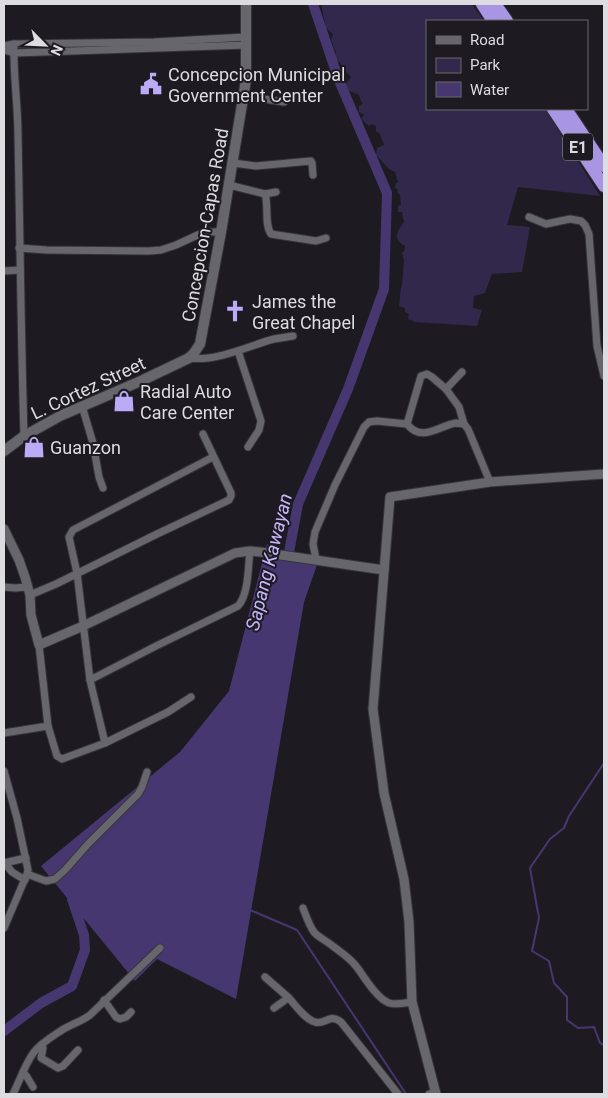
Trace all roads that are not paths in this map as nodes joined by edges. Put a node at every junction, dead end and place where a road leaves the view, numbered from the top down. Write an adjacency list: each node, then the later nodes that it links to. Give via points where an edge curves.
1 (246, 4): 6 (main road, Concepcion-Capas Road)
2 (482, 4): 4 (highway)
3 (495, 4): 5 (highway)
4 (492, 20)
5 (505, 20)
6 (246, 41): 7 (street); 10 (street); 11 (main road, Concepcion-Capas Road)
7 (14, 44): 8 (street); 10 (street)
8 (4, 46)
9 (4, 50): 10 (street)
10 (14, 53): 25 (street)
11 (244, 96): 12 (street); 15 (main road, Concepcion-Capas Road)
12 (284, 102)
13 (553, 110): 19 (highway, E1)
14 (567, 110): 16 (highway, E1)
15 (233, 163): 17 (street, via 256,166 311,161); 18 (main road, Concepcion-Capas Road)
16 (604, 166)
17 (313, 175)
18 (229, 185): 21 (street); 23 (main road, Concepcion-Capas Road)
19 (604, 186)
20 (276, 192): 21 (street)
21 (265, 194): 24 (street, via 271,234 316,241)
22 (529, 217): 32 (street, via 546,224 570,219 586,225 597,346)
23 (221, 232): 25 (street, via 204,232 161,250); 30 (main road, Concepcion-Capas Road, via 200,344)
24 (326, 238)
25 (20, 248): 27 (street)
26 (4, 270): 27 (street)
27 (20, 270): 38 (street)
28 (293, 336): 29 (street)
29 (238, 351): 30 (street, via 198,360); 39 (street, via 261,421)
30 (189, 358): 34 (main road, L. Cortez Street)
31 (462, 372): 33 (street)
32 (604, 376)
33 (446, 389): 35 (street, via 427,374 421,376); 36 (street, via 459,407)
34 (82, 406): 38 (main road, L. Cortez Street); 44 (street)
35 (407, 424): 36 (street, via 417,432 425,433 456,423); 47 (street, via 377,421 364,427 315,532)
36 (464, 424): 43 (street)
37 (203, 434): 41 (street)
38 (24, 436): 40 (main road, L. Cortez Street)
39 (248, 447)
40 (4, 451)
41 (213, 457): 49 (street, via 72,530 69,537); 49 (street, via 231,492 228,500)
42 (604, 474): 43 (street)
43 (490, 482): 48 (street, via 390,498)
44 (103, 488)
45 (4, 529): 51 (street, via 19,560)
46 (250, 551): 47 (street); 52 (street, via 235,553); 54 (street, via 246,588 238,606)
47 (313, 559): 48 (street)
48 (384, 570): 70 (street, via 373,709 384,793 404,879)
49 (77, 573): 51 (street, via 56,584); 52 (street)
50 (4, 587): 51 (street)
51 (28, 591): 53 (street)
52 (83, 626): 53 (street); 54 (street)
53 (39, 645): 56 (street)
54 (90, 680): 58 (street)
55 (191, 697): 58 (street)
56 (48, 726): 57 (street); 58 (street, via 57,756 62,759)
57 (4, 734)
58 (105, 743)
59 (4, 771): 61 (street)
60 (147, 772): 63 (street, via 138,794 55,879 46,881)
61 (26, 858): 62 (street); 63 (street)
62 (4, 862): 63 (street, via 12,872)
63 (26, 877): 65 (street)
64 (303, 908): 70 (street, via 314,932 342,952 382,998 392,1003)
65 (4, 928)
66 (160, 948): 69 (street)
67 (265, 977): 68 (street)
68 (288, 998): 71 (street); 79 (street, via 309,1020 320,1023 336,1018 341,1022)
69 (104, 1000): 72 (street, via 120,1019); 73 (street, via 83,1020)
70 (412, 1002): 77 (street)
71 (274, 1008)
72 (131, 1012)
73 (41, 1044): 74 (street, via 41,1058 58,1068); 75 (street)
74 (78, 1050)
75 (23, 1072): 76 (street); 78 (street)
76 (33, 1087)
77 (434, 1093)
78 (13, 1094)
79 (398, 1094)

